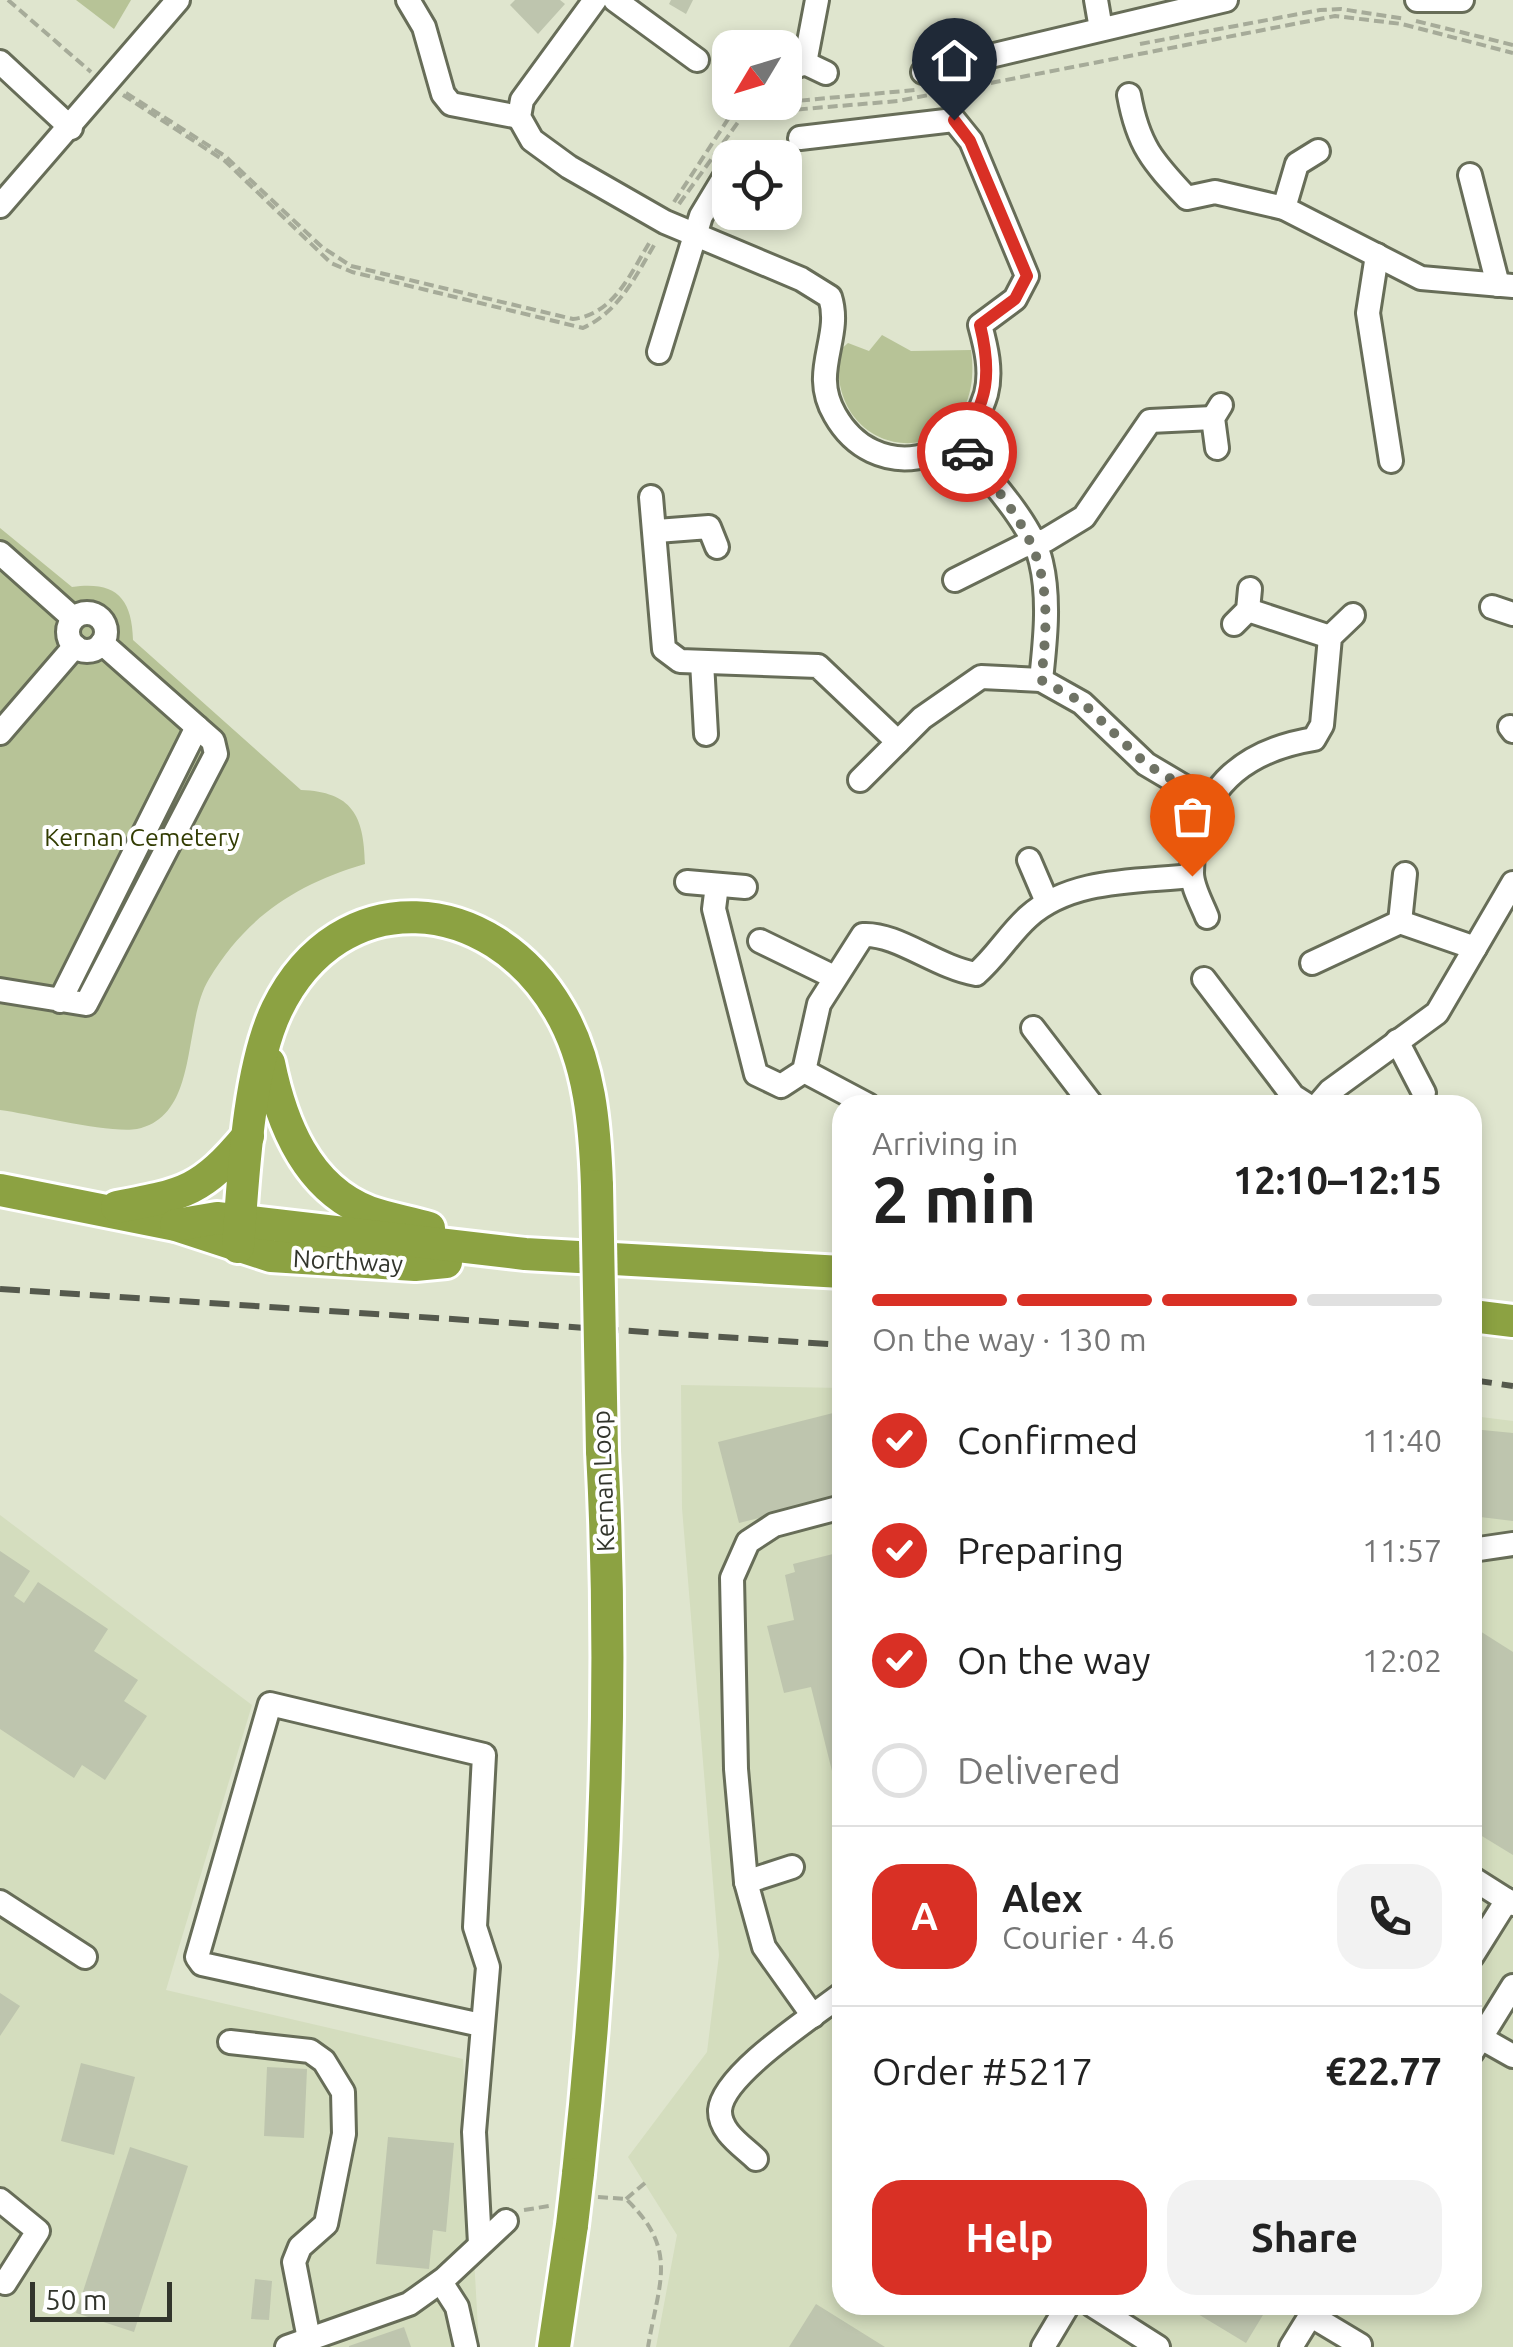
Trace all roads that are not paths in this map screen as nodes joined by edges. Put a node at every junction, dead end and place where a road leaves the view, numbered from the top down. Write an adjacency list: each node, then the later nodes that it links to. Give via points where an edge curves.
1 (178, 0): 17 (street)
2 (408, 0): 16 (street, via 451,104)
3 (595, 0): 16 (street, via 522,100)
4 (614, 0): 11 (street)
5 (817, 0): 13 (street)
6 (1096, 0): 10 (street)
7 (1226, 0): 10 (street)
8 (1416, 0): 9 (street)
9 (1462, 0)
10 (1102, 29): 14 (street)
11 (697, 60)
12 (0, 62): 17 (street)
13 (806, 69)
14 (923, 72)
15 (1130, 94): 23 (street, via 1136,132 1151,160 1186,198 1215,192)
16 (519, 117): 24 (street, via 532,140 569,167)
17 (71, 128): 22 (street)
18 (800, 138): 28 (street, via 954,120 970,141 1027,276 1015,299 980,325 987,390 974,422)
19 (1318, 152): 23 (street, via 1298,164)
20 (1470, 175): 26 (street)
21 (712, 199): 24 (street)
22 (0, 206)
23 (1284, 208): 25 (street)
24 (698, 236): 27 (street); 28 (street, via 830,297 836,316 824,385 834,414 860,444 891,460 918,460)
25 (1377, 255): 26 (street, via 1421,278); 30 (street, via 1368,313)
26 (1506, 286)
27 (659, 352)
28 (957, 440): 33 (street)
29 (1217, 448): 33 (street, via 1217,412 1150,421 1084,517)
30 (1391, 461)
31 (651, 497): 32 (street)
32 (657, 531): 34 (street, via 709,527); 43 (street, via 664,649 680,661)
33 (1034, 543): 36 (street); 44 (street, via 1045,589)
34 (718, 547)
35 (0, 553): 39 (street)
36 (955, 580)
37 (1244, 608): 40 (street)
38 (1353, 615): 40 (street)
39 (74, 618): 41 (street, via 85,612 102,620); 42 (street, via 68,629)
40 (1330, 637): 49 (street, via 1322,725 1314,739 1281,744 1240,764)
41 (102, 644): 42 (street); 65 (street, via 196,728 60,1001)
42 (75, 646): 45 (street)
43 (702, 662): 46 (street); 47 (street, via 818,666)
44 (1041, 680): 47 (street, via 981,677); 49 (street, via 1082,702 1146,764)
45 (0, 733)
46 (706, 734)
47 (898, 742): 48 (street)
48 (860, 780)
49 (1210, 802): 52 (street)
50 (1026, 856): 57 (street)
51 (1405, 874): 59 (street)
52 (1192, 876): 57 (street, via 1071,890); 58 (street)
53 (687, 882): 55 (street)
54 (1513, 883): 61 (street)
55 (718, 885): 56 (street); 69 (street, via 714,909 756,1074 781,1086)
56 (745, 888)
57 (1047, 902): 63 (street, via 976,974 948,969 880,934 863,935)
58 (1207, 917)
59 (1400, 922): 61 (street); 62 (street)
60 (760, 941): 63 (street)
61 (1475, 948): 67 (street, via 1437,1013)
62 (1312, 964)
63 (834, 976): 69 (street, via 819,1004)
64 (1204, 980): 73 (street)
65 (0, 990)
66 (1033, 1028): 72 (street)
67 (1397, 1041): 70 (street); 74 (street)
68 (265, 1044): 75 (highway, Kernan Loop); 79 (highway, via 291,1142 340,1195 367,1211); 114 (highway, Kernan Loop, bridge, via 292,984 348,931 426,917 462,923 497,940 528,967 560,1011 595,1127 607,1716 602,1887 586,2186 566,2214)
69 (804, 1071): 71 (street)
70 (1424, 1093)
71 (849, 1095)
72 (1084, 1095)
73 (1292, 1095)
74 (1330, 1095)
75 (248, 1136): 77 (highway, via 195,1188); 78 (highway, Kernan Loop)
76 (0, 1190): 77 (highway, Northway)
77 (108, 1208): 78 (highway, Northway, via 176,1225 217,1218)
78 (239, 1235): 79 (highway, Northway); 79 (highway, Northway, via 461,1260)
79 (525, 1254): 80 (highway, Northway)
80 (832, 1271)
81 (1482, 1317): 82 (highway)
82 (1513, 1321)
83 (832, 1510): 87 (street, via 774,1525 748,1542 732,1578)
84 (1513, 1544): 85 (street)
85 (1482, 1549)
86 (792, 1867): 87 (street)
87 (746, 1882): 95 (street, via 764,1947)
88 (1482, 1884): 90 (street)
89 (0, 1902): 92 (street)
90 (1510, 1902): 91 (street)
91 (1482, 1942)
92 (85, 1957)
93 (1513, 1986): 97 (street)
94 (832, 2002): 95 (street)
95 (813, 2016): 101 (street, via 727,2092 720,2111 726,2131)
96 (480, 2025): 96 (street, via 202,1964 197,1957 270,1704 484,1756 475,1927 488,1968); 104 (street, via 474,2132)
97 (1482, 2037)
98 (230, 2042): 111 (street, via 310,2051 343,2092 344,2134 326,2224 300,2247 294,2262)
99 (1482, 2047): 100 (street)
100 (1513, 2056)
101 (756, 2159)
102 (0, 2200): 106 (street, via 38,2231)
103 (506, 2222): 104 (street)
104 (480, 2244): 105 (street)
105 (441, 2282): 111 (street, via 409,2304); 113 (street, via 457,2307)
106 (5, 2283)
107 (1062, 2315): 115 (street)
108 (1108, 2315): 116 (street)
109 (1310, 2315): 117 (street)
110 (1320, 2315): 112 (street)
111 (298, 2343)
112 (1360, 2345)
113 (466, 2347)
114 (554, 2347)
115 (1044, 2347)
116 (1158, 2347)
117 (1291, 2347)

